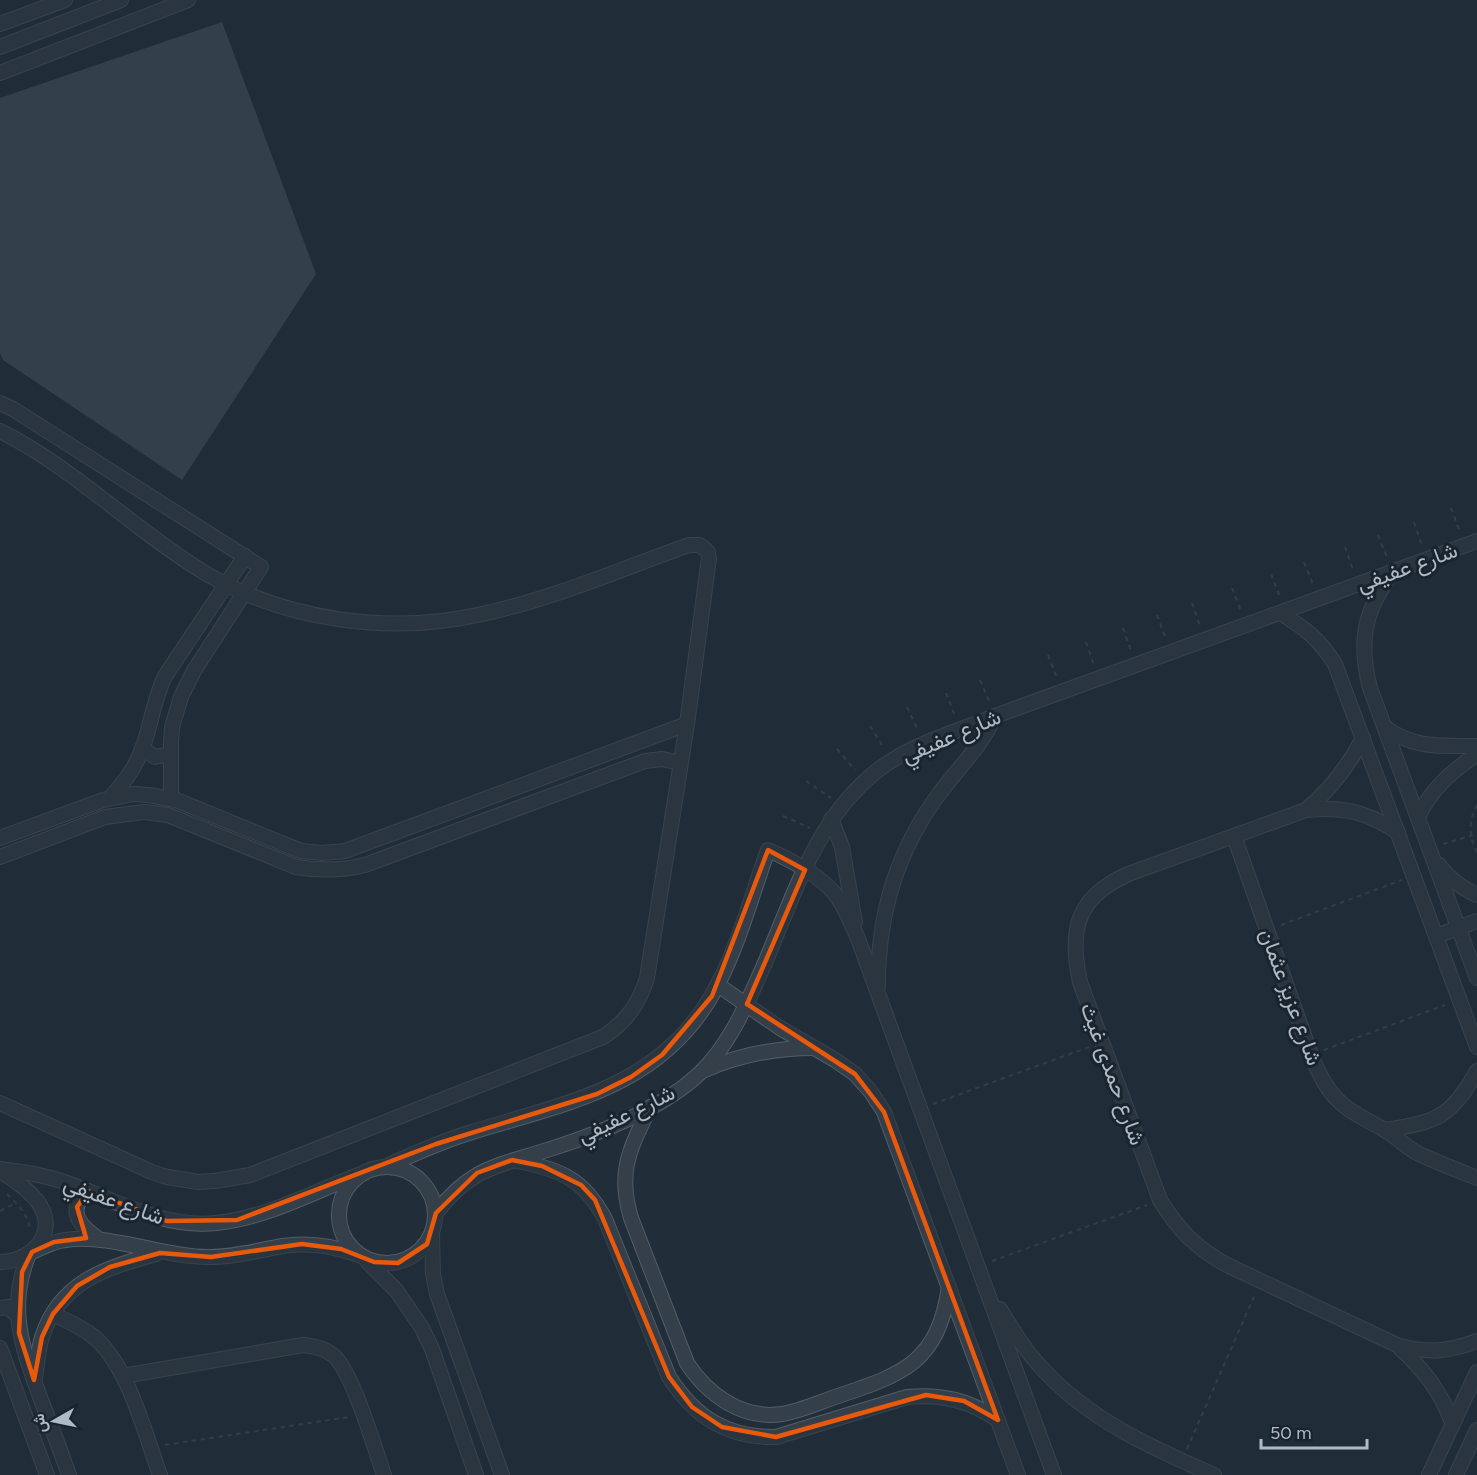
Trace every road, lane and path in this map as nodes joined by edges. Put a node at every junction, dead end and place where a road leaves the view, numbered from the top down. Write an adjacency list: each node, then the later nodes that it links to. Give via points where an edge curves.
1 (65, 0): 4 (street)
2 (121, 0): 5 (street)
3 (188, 0): 6 (street)
4 (0, 24)
5 (0, 47)
6 (0, 73)
7 (0, 403): 14 (street)
8 (0, 431): 19 (street)
9 (1451, 508): 12 (path)
10 (1414, 522): 15 (path)
11 (1378, 535): 17 (path)
12 (1471, 544): 15 (street, شارع عفيفي)
13 (1345, 547): 20 (path)
14 (245, 556): 19 (street); 22 (street, via 261,567)
15 (1427, 560): 17 (street, شارع عفيفي)
16 (1304, 562): 23 (path)
17 (1393, 572): 20 (street, شارع عفيفي); 42 (street, via 1368,615 1364,639 1364,664)
18 (1270, 574): 25 (path)
19 (226, 584): 22 (street); 48 (street, via 165,676)
20 (1359, 584): 23 (street, شارع عفيفي)
21 (1232, 588): 27 (path)
22 (245, 593): 40 (street, via 297,610 354,621 430,622 504,609 689,545 700,545 708,552 709,563); 50 (street, via 187,682 176,711)
23 (1319, 599): 25 (street, شارع عفيفي)
24 (1192, 603): 29 (path)
25 (1282, 612): 27 (street, شارع عفيفي); 45 (street, via 1313,635 1335,664)
26 (1157, 615): 31 (path)
27 (1247, 625): 29 (street, شارع عفيفي)
28 (1123, 628): 33 (path)
29 (1206, 640): 31 (street, شارع عفيفي)
30 (1086, 642): 34 (path)
31 (1171, 653): 33 (street, شارع عفيفي)
32 (1048, 655): 36 (path)
33 (1136, 665): 34 (street, شارع عفيفي)
34 (1099, 679): 36 (street, شارع عفيفي)
35 (980, 680): 39 (path)
36 (1063, 692): 39 (street, شارع عفيفي)
37 (945, 693): 43 (path)
38 (907, 707): 46 (path)
39 (995, 716): 43 (street, شارع عفيفي); 90 (street, via 977,750 942,790 917,827 898,867 885,909 878,953)
40 (687, 724): 44 (street); 54 (street)
41 (870, 726): 53 (path)
42 (1384, 726): 47 (street, via 1415,743); 63 (street)
43 (960, 730): 46 (street, شارع عفيفي)
44 (657, 735): 52 (street); 73 (street)
45 (1363, 738): 61 (street, شارع حمدى غيث, via 1339,778); 66 (street)
46 (924, 744): 53 (street, شارع عفيفي)
47 (1477, 746)
48 (142, 748): 50 (street, via 155,757); 57 (street, via 129,774)
49 (837, 749): 56 (path)
50 (170, 754): 58 (street)
51 (1477, 754): 63 (street, via 1445,777)
52 (662, 759): 54 (street); 77 (street, via 637,763)
53 (891, 761): 56 (street, شارع عفيفي)
54 (680, 763): 99 (street, via 647,978 631,1013 603,1037 250,1175 215,1181 182,1180 152,1172)
55 (806, 781): 59 (path)
56 (864, 782): 59 (street, شارع عفيفي)
57 (110, 798): 58 (street, via 148,795); 71 (street)
58 (171, 799): 65 (street)
59 (842, 805): 64 (street, شارع عفيفي)
60 (1477, 806): 70 (path)
61 (1306, 810): 66 (street, شارع حمدى غيث, via 1354,811); 69 (street, شارع حمدى غيث)
62 (783, 816): 67 (path)
63 (1418, 817): 75 (street)
64 (831, 819): 67 (street, شارع عفيفي); 84 (street, via 842,847)
65 (236, 824): 72 (street); 73 (street, via 301,851 333,853)
66 (1398, 832): 79 (street)
67 (822, 834): 78 (street, شارع عفيفي)
68 (1477, 834): 70 (path)
69 (1234, 836): 83 (street, شارع عزيز عثمان); 93 (street, شارع حمدى غيث, via 1114,880 1094,896 1078,920 1075,960)
70 (1470, 836): 74 (path); 75 (path)
71 (0, 838)
72 (228, 840): 76 (street, via 168,815 132,813 105,817); 77 (street, via 296,867 329,870)
73 (359, 848): 77 (street)
74 (1477, 853)
75 (1431, 854): 80 (street, via 1447,876); 82 (street)
76 (0, 857)
77 (365, 865)
78 (805, 870): 84 (street, via 834,893); 89 (street, شارع عفيفي, via 768,850); 92 (street, شارع عفيفي)
79 (1414, 875): 83 (path); 85 (street)
80 (1477, 895)
81 (1477, 921): 82 (street)
82 (1458, 928): 85 (street); 86 (street)
83 (1267, 930): 96 (street, شارع عزيز عثمان)
84 (857, 936): 90 (street)
85 (1436, 936): 87 (street)
86 (1472, 948): 87 (street); 88 (street)
87 (1444, 959): 91 (street)
88 (1477, 978)
89 (718, 985): 92 (street); 104 (street, شارع عفيفي, via 689,1028 662,1055 631,1077 597,1094 436,1144)
90 (878, 997): 101 (street)
91 (1459, 1000): 94 (street); 96 (path)
92 (747, 1004): 95 (street); 98 (street, شارع عفيفي, via 727,1040)
93 (1102, 1042): 101 (path); 111 (street, شارع حمدى غيث)
94 (1477, 1047)
95 (816, 1048): 98 (street, via 767,1051); 124 (street, via 855,1074 884,1112)
96 (1311, 1055): 102 (street, شارع عزيز عثمان, via 1334,1097 1349,1111)
97 (1477, 1071): 102 (street, via 1447,1112 1416,1125)
98 (700, 1072): 100 (street, شارع عفيفي)
99 (0, 1103)
100 (650, 1107): 103 (street, شارع عفيفي, via 582,1138); 124 (street, via 627,1159 625,1199 687,1363 696,1377 722,1399 752,1413 782,1414 898,1374 922,1353 940,1328)
101 (919, 1109): 122 (street)
102 (1384, 1130): 107 (street, شارع عزيز عثمان, via 1417,1152)
103 (512, 1160): 114 (street, شارع عفيفي, via 485,1169 461,1184); 136 (street, via 563,1173 595,1200 669,1377 692,1407 722,1427 740,1434 776,1437 907,1397 926,1395 964,1401)
104 (385, 1167): 106 (street); 114 (street, via 406,1170 424,1183)
105 (0, 1170): 109 (street, شارع عفيفي, via 42,1175); 110 (street)
106 (364, 1173): 109 (street, شارع عفيفي, via 258,1214 215,1224 167,1221); 120 (street, via 348,1187 339,1207 345,1239)
107 (1477, 1178)
108 (0, 1189): 112 (path)
109 (88, 1191): 117 (street, via 81,1197 77,1217 81,1226)
110 (33, 1198): 112 (path); 118 (street, via 39,1203 45,1224)
111 (1160, 1200): 122 (path); 123 (street, شارع حمدى غيث, via 1173,1221 1207,1254)
112 (16, 1203): 113 (path); 115 (path)
113 (0, 1211)
114 (436, 1213): 116 (street)
115 (30, 1230)
116 (432, 1234): 120 (street, via 419,1253 409,1259 386,1264); 148 (street, via 437,1294)
117 (100, 1240): 118 (street, شارع عفيفي, via 54,1242); 119 (street, شارع عفيفي)
118 (31, 1253): 121 (street, شارع عفيفي, via 20,1260); 128 (street, via 22,1272)
119 (160, 1253): 120 (street, شارع عفيفي, via 185,1257 237,1256 302,1244); 127 (street, via 93,1275 64,1299)
120 (362, 1256): 147 (street, via 396,1290 422,1328)
121 (0, 1262)
122 (978, 1266): 125 (street)
123 (1261, 1281): 130 (street, شارع حمدى غيث); 141 (path)
124 (950, 1287): 136 (street)
125 (986, 1287): 141 (street, via 1039,1365 1077,1402 1124,1433); 149 (street)
126 (0, 1308): 128 (street, via 9,1307)
127 (53, 1314): 133 (street, via 94,1337); 134 (street, via 42,1337)
128 (18, 1317): 134 (street, via 23,1349)
129 (1477, 1341): 130 (street, شارع حمدى غيث, via 1439,1352)
130 (1399, 1347): 137 (street, شارع حمدى غيث, via 1432,1381)
131 (1, 1350): 143 (street)
132 (1477, 1371): 137 (street)
133 (123, 1376): 135 (street, via 314,1346 342,1364); 140 (street)
134 (34, 1380): 144 (street)
135 (362, 1415): 140 (path); 146 (street)
136 (998, 1420): 142 (street)
137 (1453, 1424): 151 (street)
138 (1477, 1430): 139 (street)
139 (1473, 1445): 152 (street)
140 (150, 1447): 145 (street)
141 (1182, 1461): 150 (street)
142 (1018, 1474)
143 (47, 1475)
144 (69, 1475)
145 (160, 1475)
146 (384, 1475)
147 (476, 1475)
148 (502, 1475)
149 (1054, 1475)
150 (1214, 1475)
151 (1429, 1475)
152 (1456, 1475)

